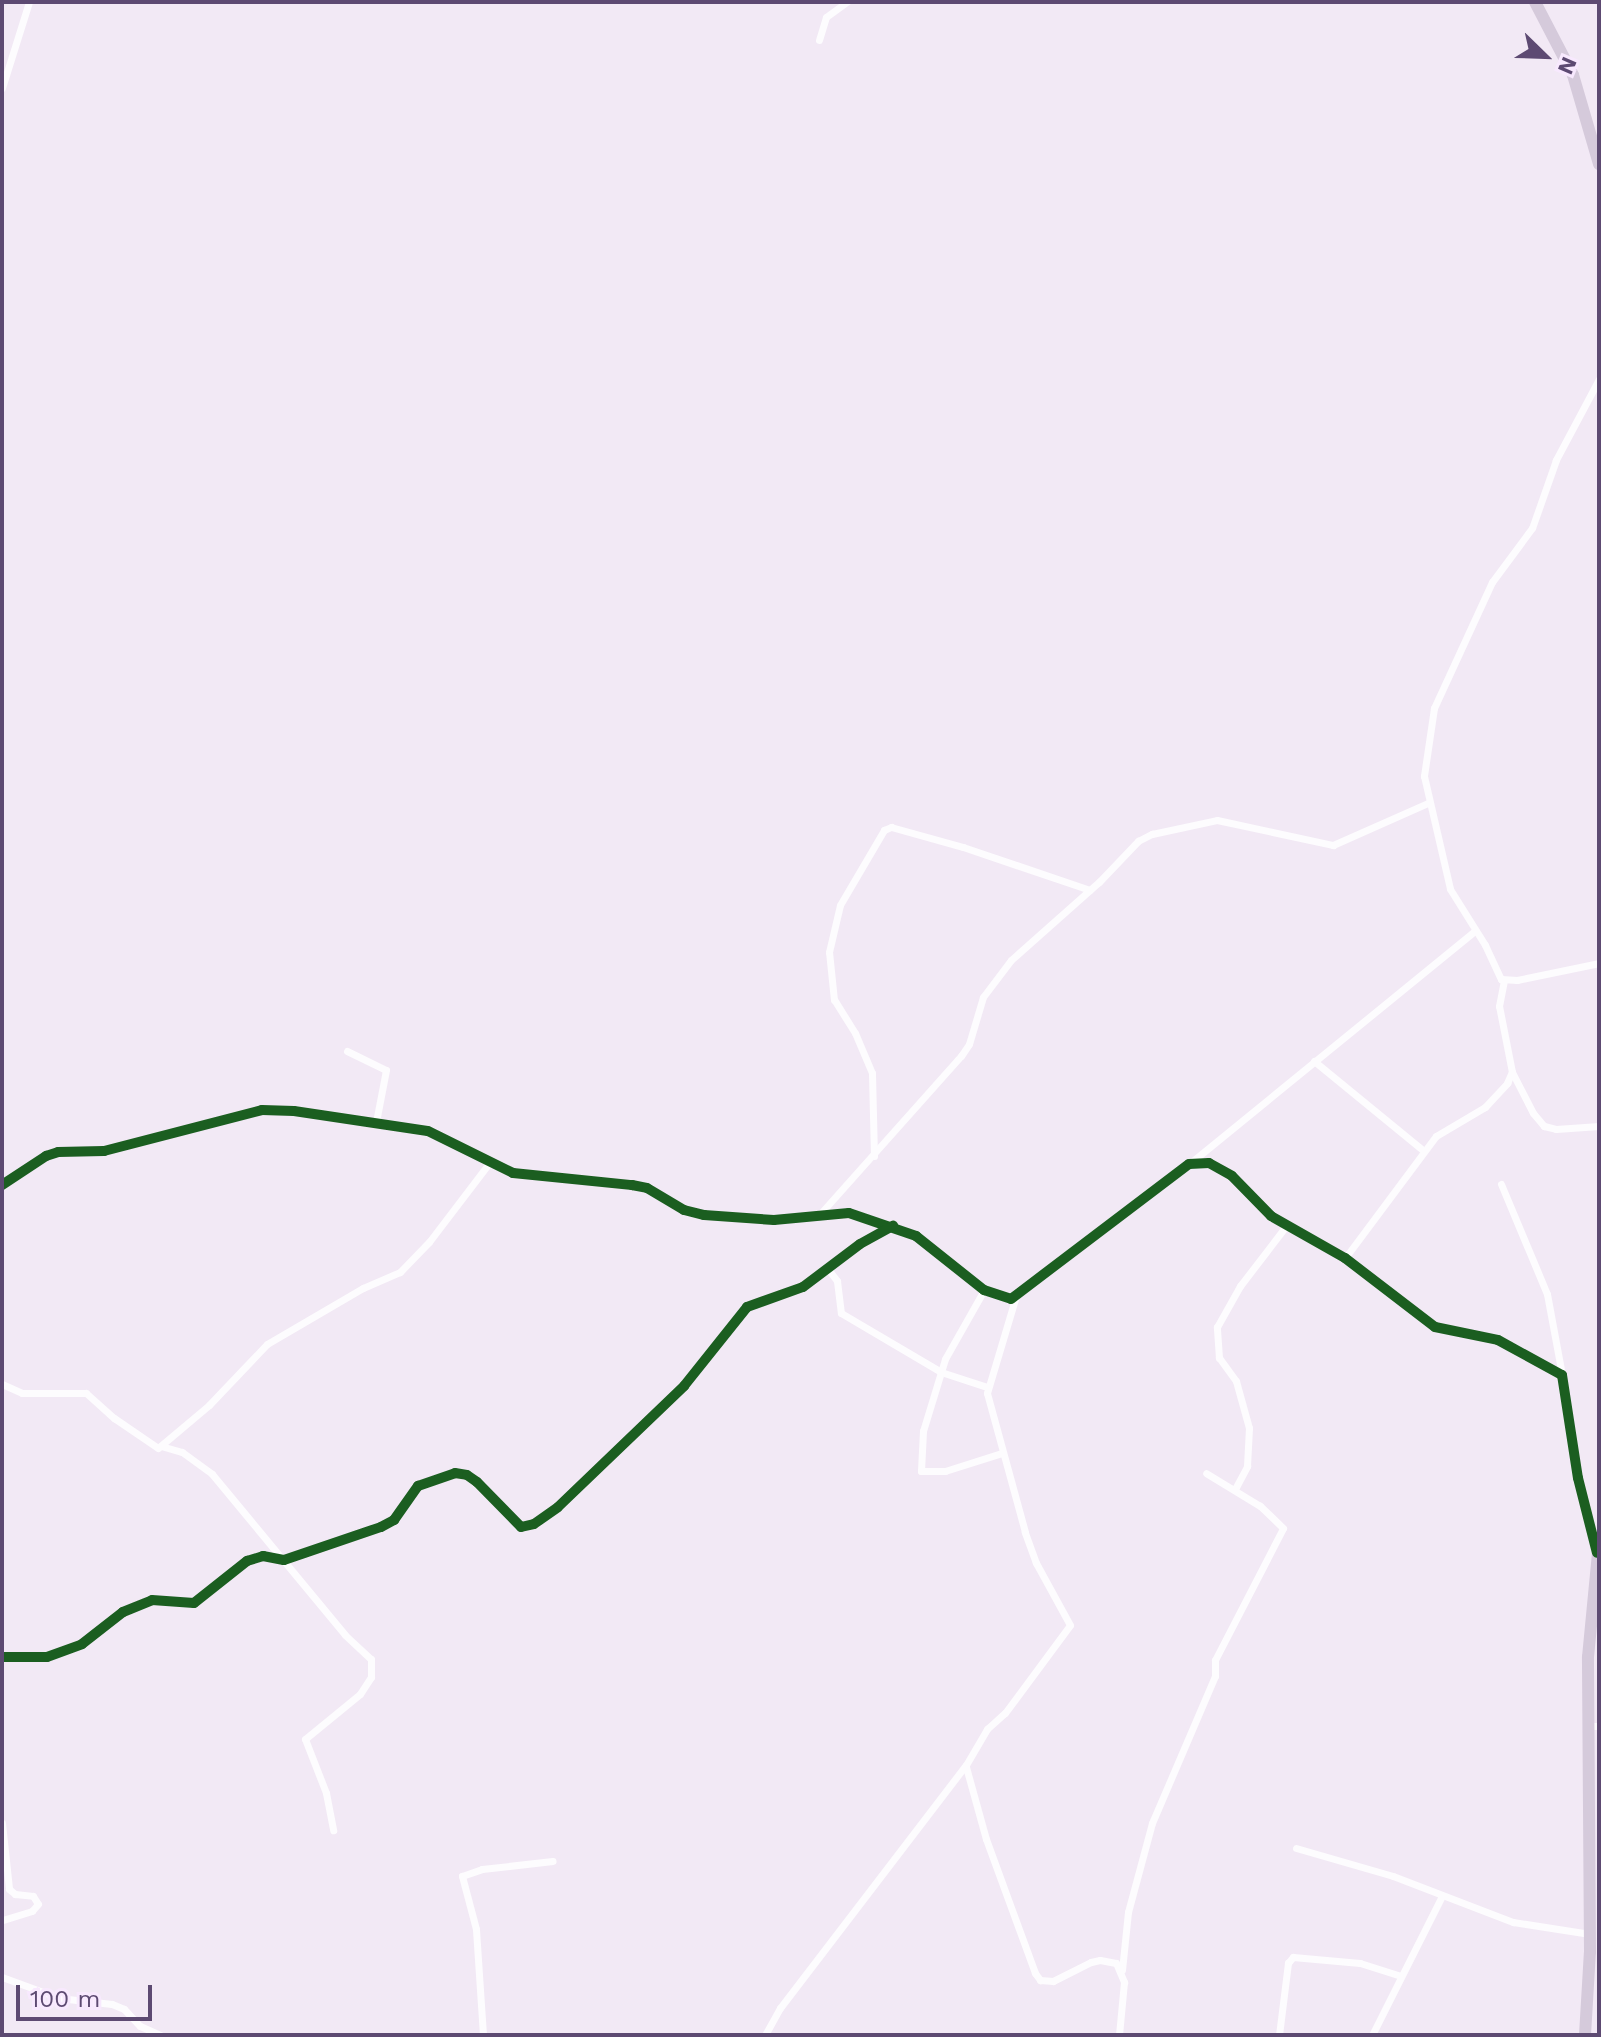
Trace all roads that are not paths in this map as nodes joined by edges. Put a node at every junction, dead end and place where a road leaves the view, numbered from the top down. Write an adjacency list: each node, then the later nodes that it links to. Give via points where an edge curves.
1 (29, 2): 5 (street)
2 (847, 2): 4 (street, via 826,17)
3 (1535, 2): 6 (main road, via 1573,75)
4 (819, 40)
5 (2, 88)
6 (1597, 149): 7 (main road)
7 (1599, 164)
8 (1599, 379): 9 (street, via 1556,460 1532,528 1492,582 1434,708 1424,776)
9 (1428, 803): 10 (street, via 1333,845 1217,820 1152,834 1138,841); 11 (street, via 1450,889)
10 (1090, 890): 20 (street, via 1011,960 983,997 961,1056); 20 (street, via 963,847 891,827 884,830 840,905 829,952 834,1000 872,1073)
11 (1475, 931): 13 (street); 15 (street)
12 (1599, 963): 13 (street)
13 (1504, 981): 16 (street, via 1499,1006)
14 (347, 1051): 17 (street, via 386,1070)
15 (1314, 1061): 19 (street); 22 (street)
16 (1512, 1072): 18 (street, via 1544,1126); 19 (street, via 1493,1101 1443,1130)
17 (376, 1122): 21 (street, via 428,1131); 24 (street, via 262,1110 104,1151 58,1152)
18 (1599, 1126)
19 (1424, 1151): 28 (street)
20 (874, 1156): 25 (street)
21 (490, 1162): 25 (street, via 527,1176 647,1188 684,1210 716,1217 774,1220); 36 (street, via 408,1265 267,1344)
22 (1189, 1164): 27 (street, via 1221,1168); 31 (street)
23 (1501, 1184): 33 (street, via 1547,1294)
24 (2, 1185)
25 (820, 1214): 26 (street, via 849,1213)
26 (893, 1226): 29 (street); 30 (street, via 916,1236)
27 (1286, 1226): 28 (street); 39 (street, via 1240,1286 1217,1327 1219,1358 1236,1381 1249,1428 1247,1466)
28 (1345, 1258): 33 (street, via 1435,1327 1498,1340)
29 (828, 1269): 32 (street, via 837,1281 841,1313); 41 (street, via 792,1292 747,1307 684,1386 534,1524 521,1527 477,1482 455,1473 418,1486 394,1520 381,1527)
30 (984, 1290): 31 (street, via 1005,1298); 32 (street, via 949,1348)
31 (1016, 1295): 35 (street)
32 (941, 1372): 35 (street); 37 (street, via 923,1431 922,1473)
33 (1562, 1375): 40 (street, via 1581,1489)
34 (2, 1384): 36 (street, via 22,1393 86,1393 154,1448)
35 (987, 1387): 37 (street)
36 (161, 1446): 41 (street, via 182,1452 212,1474)
37 (1002, 1453): 44 (street, via 1036,1563 1070,1625 1005,1713 987,1729)
38 (1206, 1473): 39 (street)
39 (1235, 1489): 53 (street, via 1278,1520 1282,1532 1215,1660 1215,1676 1152,1823 1128,1912)
40 (1598, 1547): 43 (main road, via 1588,1657)
41 (284, 1560): 42 (street, via 263,1556 247,1561 194,1603 140,1603 82,1644 47,1657); 46 (street, via 371,1659 371,1677 360,1694 305,1739 326,1793)
42 (2, 1657)
43 (1595, 1726): 51 (main road)
44 (966, 1765): 53 (street, via 986,1839 1040,1980 1053,1981 1100,1960); 58 (street, via 780,2008)
45 (2, 1823): 50 (street, via 9,1889 33,1896 38,1904)
46 (333, 1830)
47 (1296, 1848): 49 (street)
48 (553, 1861): 57 (street, via 462,1876 476,1929)
49 (1442, 1896): 51 (street, via 1513,1922); 54 (street)
50 (2, 1920)
51 (1590, 1934): 52 (main road)
52 (1595, 1951): 62 (main road)
53 (1122, 1970): 59 (street, via 1125,1996)
54 (1401, 1976): 60 (street, via 1360,1963 1293,1957); 61 (street)
55 (2, 1977): 56 (street, via 59,1998 112,2004)
56 (160, 2035)
57 (483, 2035)
58 (765, 2035)
59 (1119, 2035)
60 (1279, 2035)
61 (1372, 2035)
62 (1585, 2035)

